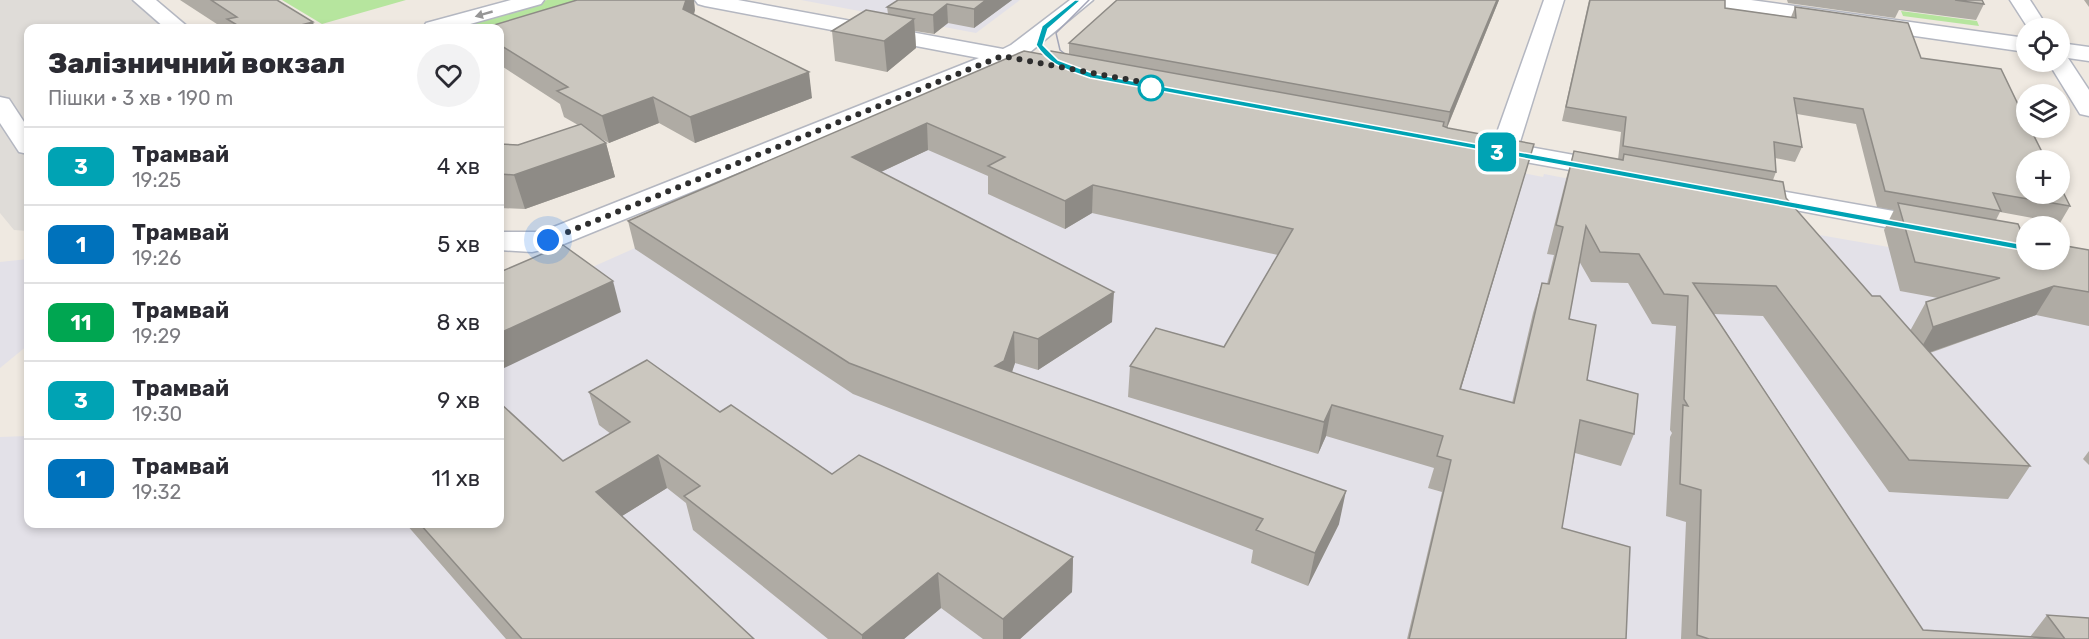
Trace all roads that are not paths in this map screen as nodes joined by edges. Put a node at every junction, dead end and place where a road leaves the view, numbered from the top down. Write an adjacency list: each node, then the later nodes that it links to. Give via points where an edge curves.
1 (143, 0): 9 (street)
2 (534, 0): 10 (street, one-way to 10)
3 (705, 0): 14 (street)
4 (1083, 0): 14 (street, via 1029,45)
5 (1554, 0): 21 (street)
6 (1707, 0): 11 (street)
7 (2020, 0): 8 (street)
8 (2032, 18)
9 (173, 24)
10 (448, 24)
11 (2016, 44)
12 (2070, 51): 13 (street)
13 (2089, 54)
14 (1002, 56): 15 (street); 25 (street, via 548,240)
15 (1077, 69)
16 (2066, 72): 18 (street)
17 (0, 104): 19 (street)
18 (2089, 108)
19 (24, 140)
20 (1458, 142): 21 (street)
21 (1504, 151): 22 (street)
22 (1642, 175)
23 (1723, 189): 24 (street)
24 (1958, 232)
25 (504, 242)

